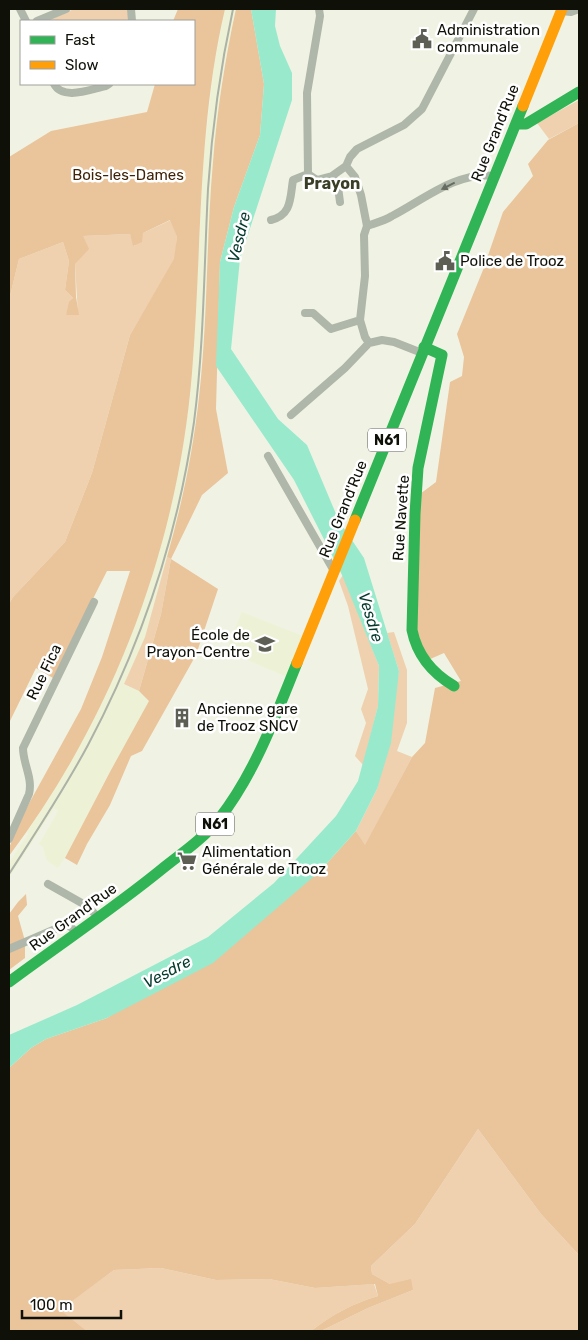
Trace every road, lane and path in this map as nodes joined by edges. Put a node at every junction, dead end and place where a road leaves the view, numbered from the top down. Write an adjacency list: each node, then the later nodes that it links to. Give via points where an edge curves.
1 (66, 9): 6 (street)
2 (319, 9): 12 (street, via 307,93)
3 (474, 9): 11 (street, via 422,110 404,125 357,149)
4 (579, 9): 5 (street, Rue Grand'Rue, via 572,12)
5 (562, 10): 10 (main road, Rue Grand'Rue / N61)
6 (39, 20)
7 (55, 85): 8 (street, via 62,92 74,93)
8 (108, 85)
9 (579, 92): 10 (main road, via 526,124)
10 (516, 124): 14 (main road, Rue Grand'Rue / N61)
11 (346, 166): 13 (street); 17 (street, via 355,176 362,194)
12 (308, 174): 13 (street, via 317,180); 16 (street, via 293,180 286,212)
13 (332, 176): 15 (street, via 338,186)
14 (494, 176): 17 (street, one-way to 17, via 483,174 454,182 391,217); 21 (main road, Rue Grand'Rue / N61)
15 (340, 202)
16 (271, 220)
17 (366, 222): 19 (street)
18 (305, 313): 19 (street, via 313,313 331,329)
19 (360, 320): 20 (street)
20 (370, 343): 21 (street, via 382,340); 22 (street)
21 (423, 350): 24 (main road, Rue Grand'Rue / N61); 26 (main road, Rue Navette, via 442,356 422,445 415,506 412,630 421,654 438,676)
22 (291, 415)
23 (268, 456): 24 (street)
24 (335, 568): 28 (main road, Rue Grand'Rue / N61, via 249,774 206,834)
25 (94, 602): 27 (street, Rue Fica, via 22,748 31,786)
26 (454, 686)
27 (9, 839)
28 (153, 876): 30 (main road, Rue Grand'Rue / N61); 34 (main road, Rue Grand'Rue / N61)
29 (48, 884): 30 (street, Rue Grand'Rue)
30 (95, 914): 31 (main road, Rue Grand'Rue / N61)
31 (73, 929): 32 (street, via 68,925 60,927); 33 (main road, Rue Grand'Rue / N61)
32 (9, 949)
33 (9, 976)
34 (9, 982)

